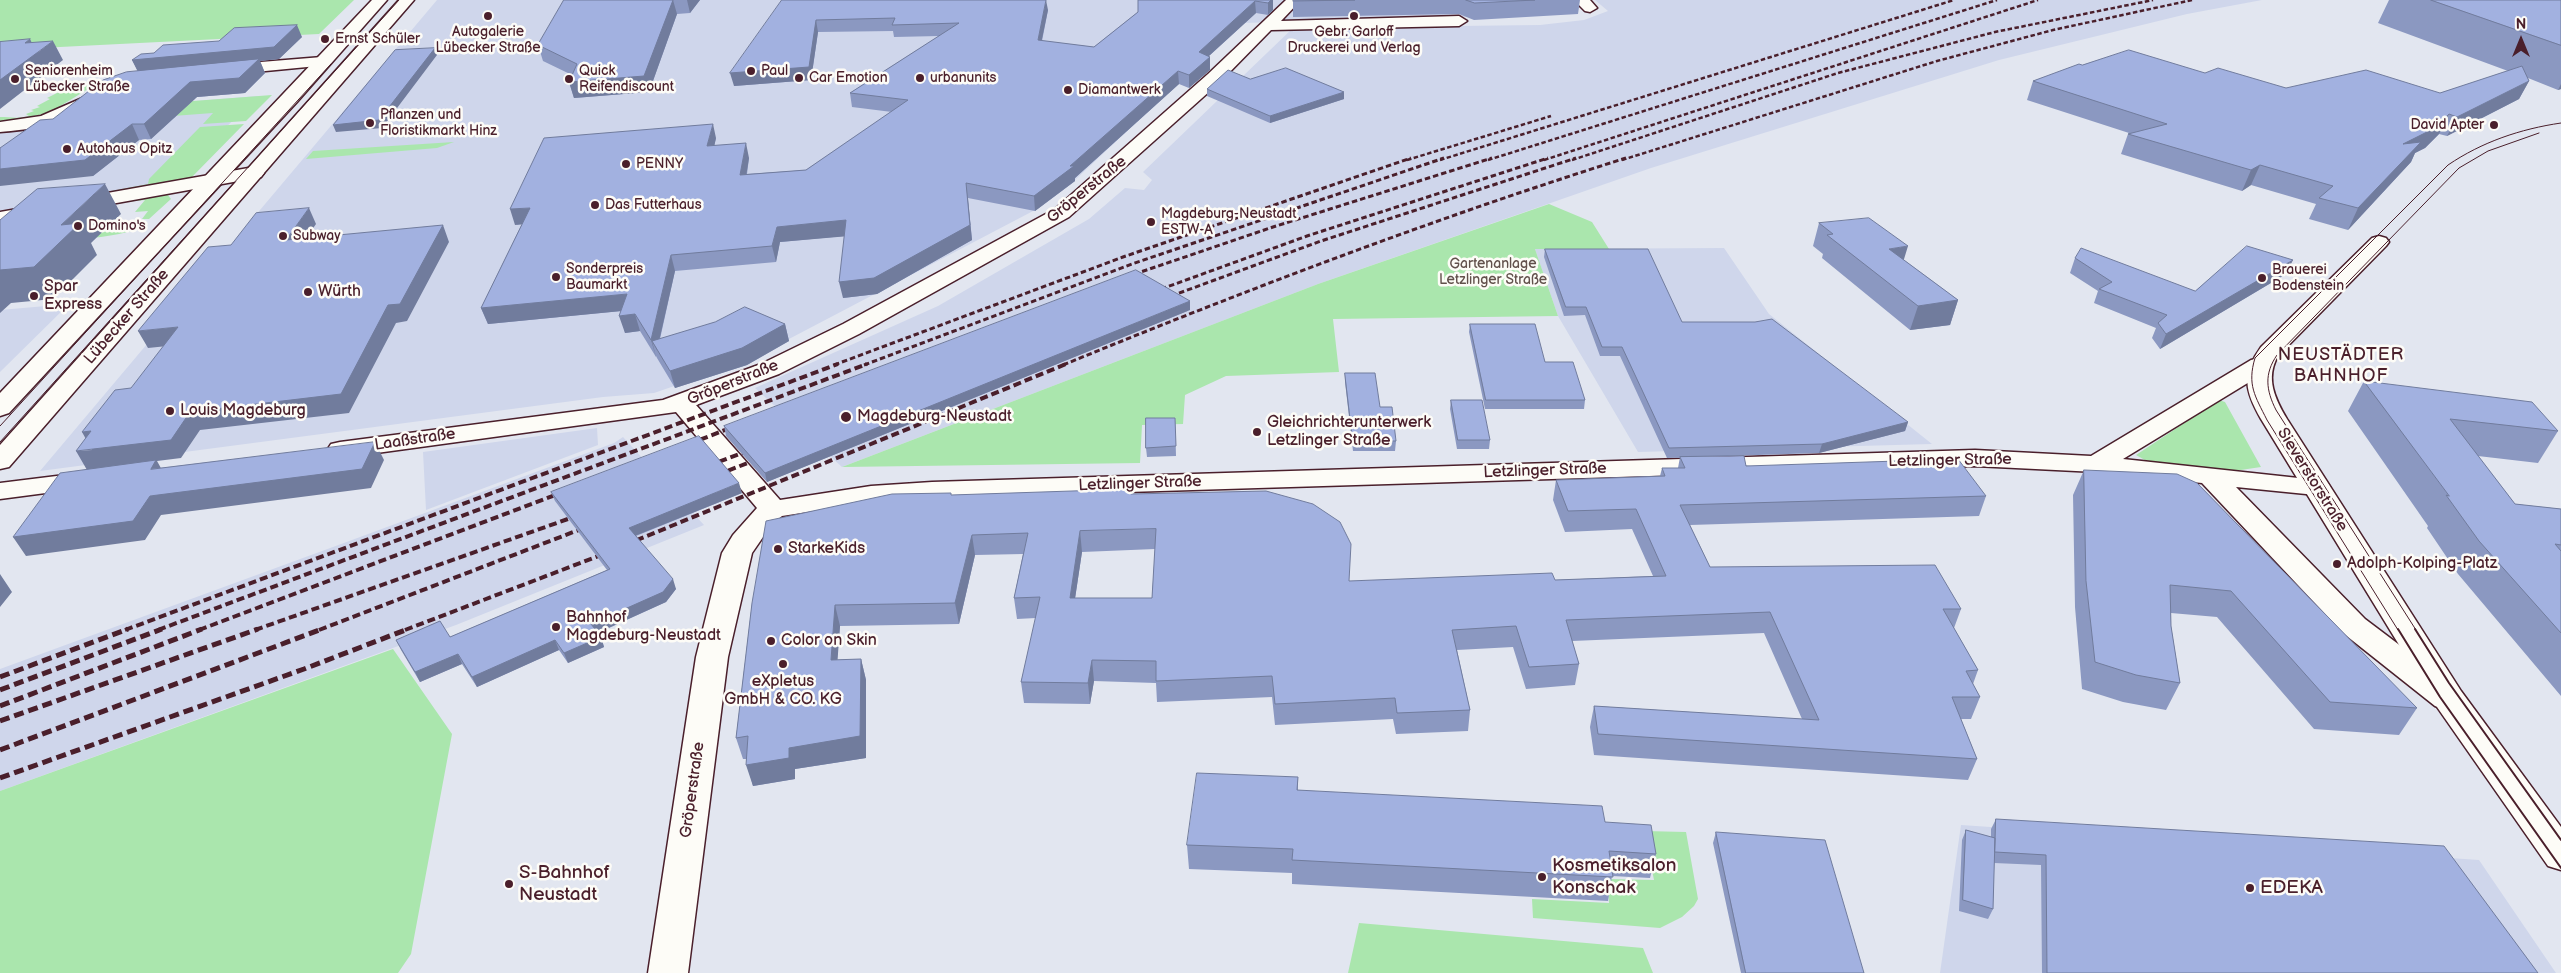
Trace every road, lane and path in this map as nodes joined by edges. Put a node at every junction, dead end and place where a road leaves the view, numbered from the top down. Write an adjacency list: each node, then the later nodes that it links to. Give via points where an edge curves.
1 (380, 0): 6 (street, Lübecker Straße)
2 (407, 0): 10 (street, Lübecker Straße)
3 (1294, 0): 5 (street, Gröperstraße)
4 (1459, 21): 5 (street)
5 (1268, 26): 15 (street, Gröperstraße, via 1062,214 814,348 770,369)
6 (322, 62): 7 (street); 11 (street, Lübecker Straße)
7 (208, 72)
8 (100, 91): 9 (street, via 74,110 55,118)
9 (0, 127)
10 (254, 173): 11 (street); 18 (street, Lübecker Straße)
11 (215, 179): 12 (street); 16 (street, Lübecker Straße)
12 (0, 218)
13 (2379, 242): 14 (street, via 2269,352)
14 (2260, 366): 19 (street); 22 (street, Sieverstorstraße, via 2257,378 2261,395)
15 (681, 403): 17 (street, Laaßstraße); 24 (street, Gröperstraße)
16 (0, 408)
17 (311, 453)
18 (0, 462)
19 (2096, 464): 20 (street, Letzlinger Straße); 24 (street, Letzlinger Straße, via 1975,458 932,490 871,494)
20 (2210, 476): 22 (street, Letzlinger Straße); 25 (street, via 2354,626)
21 (113, 478): 23 (street)
22 (2316, 486): 25 (street, Sieverstorstraße)
23 (0, 491)
24 (773, 509): 27 (street, Gröperstraße, via 751,530 737,553 712,657)
25 (2449, 699): 26 (street, Sieverstorstraße)
26 (2561, 855)
27 (668, 973)

